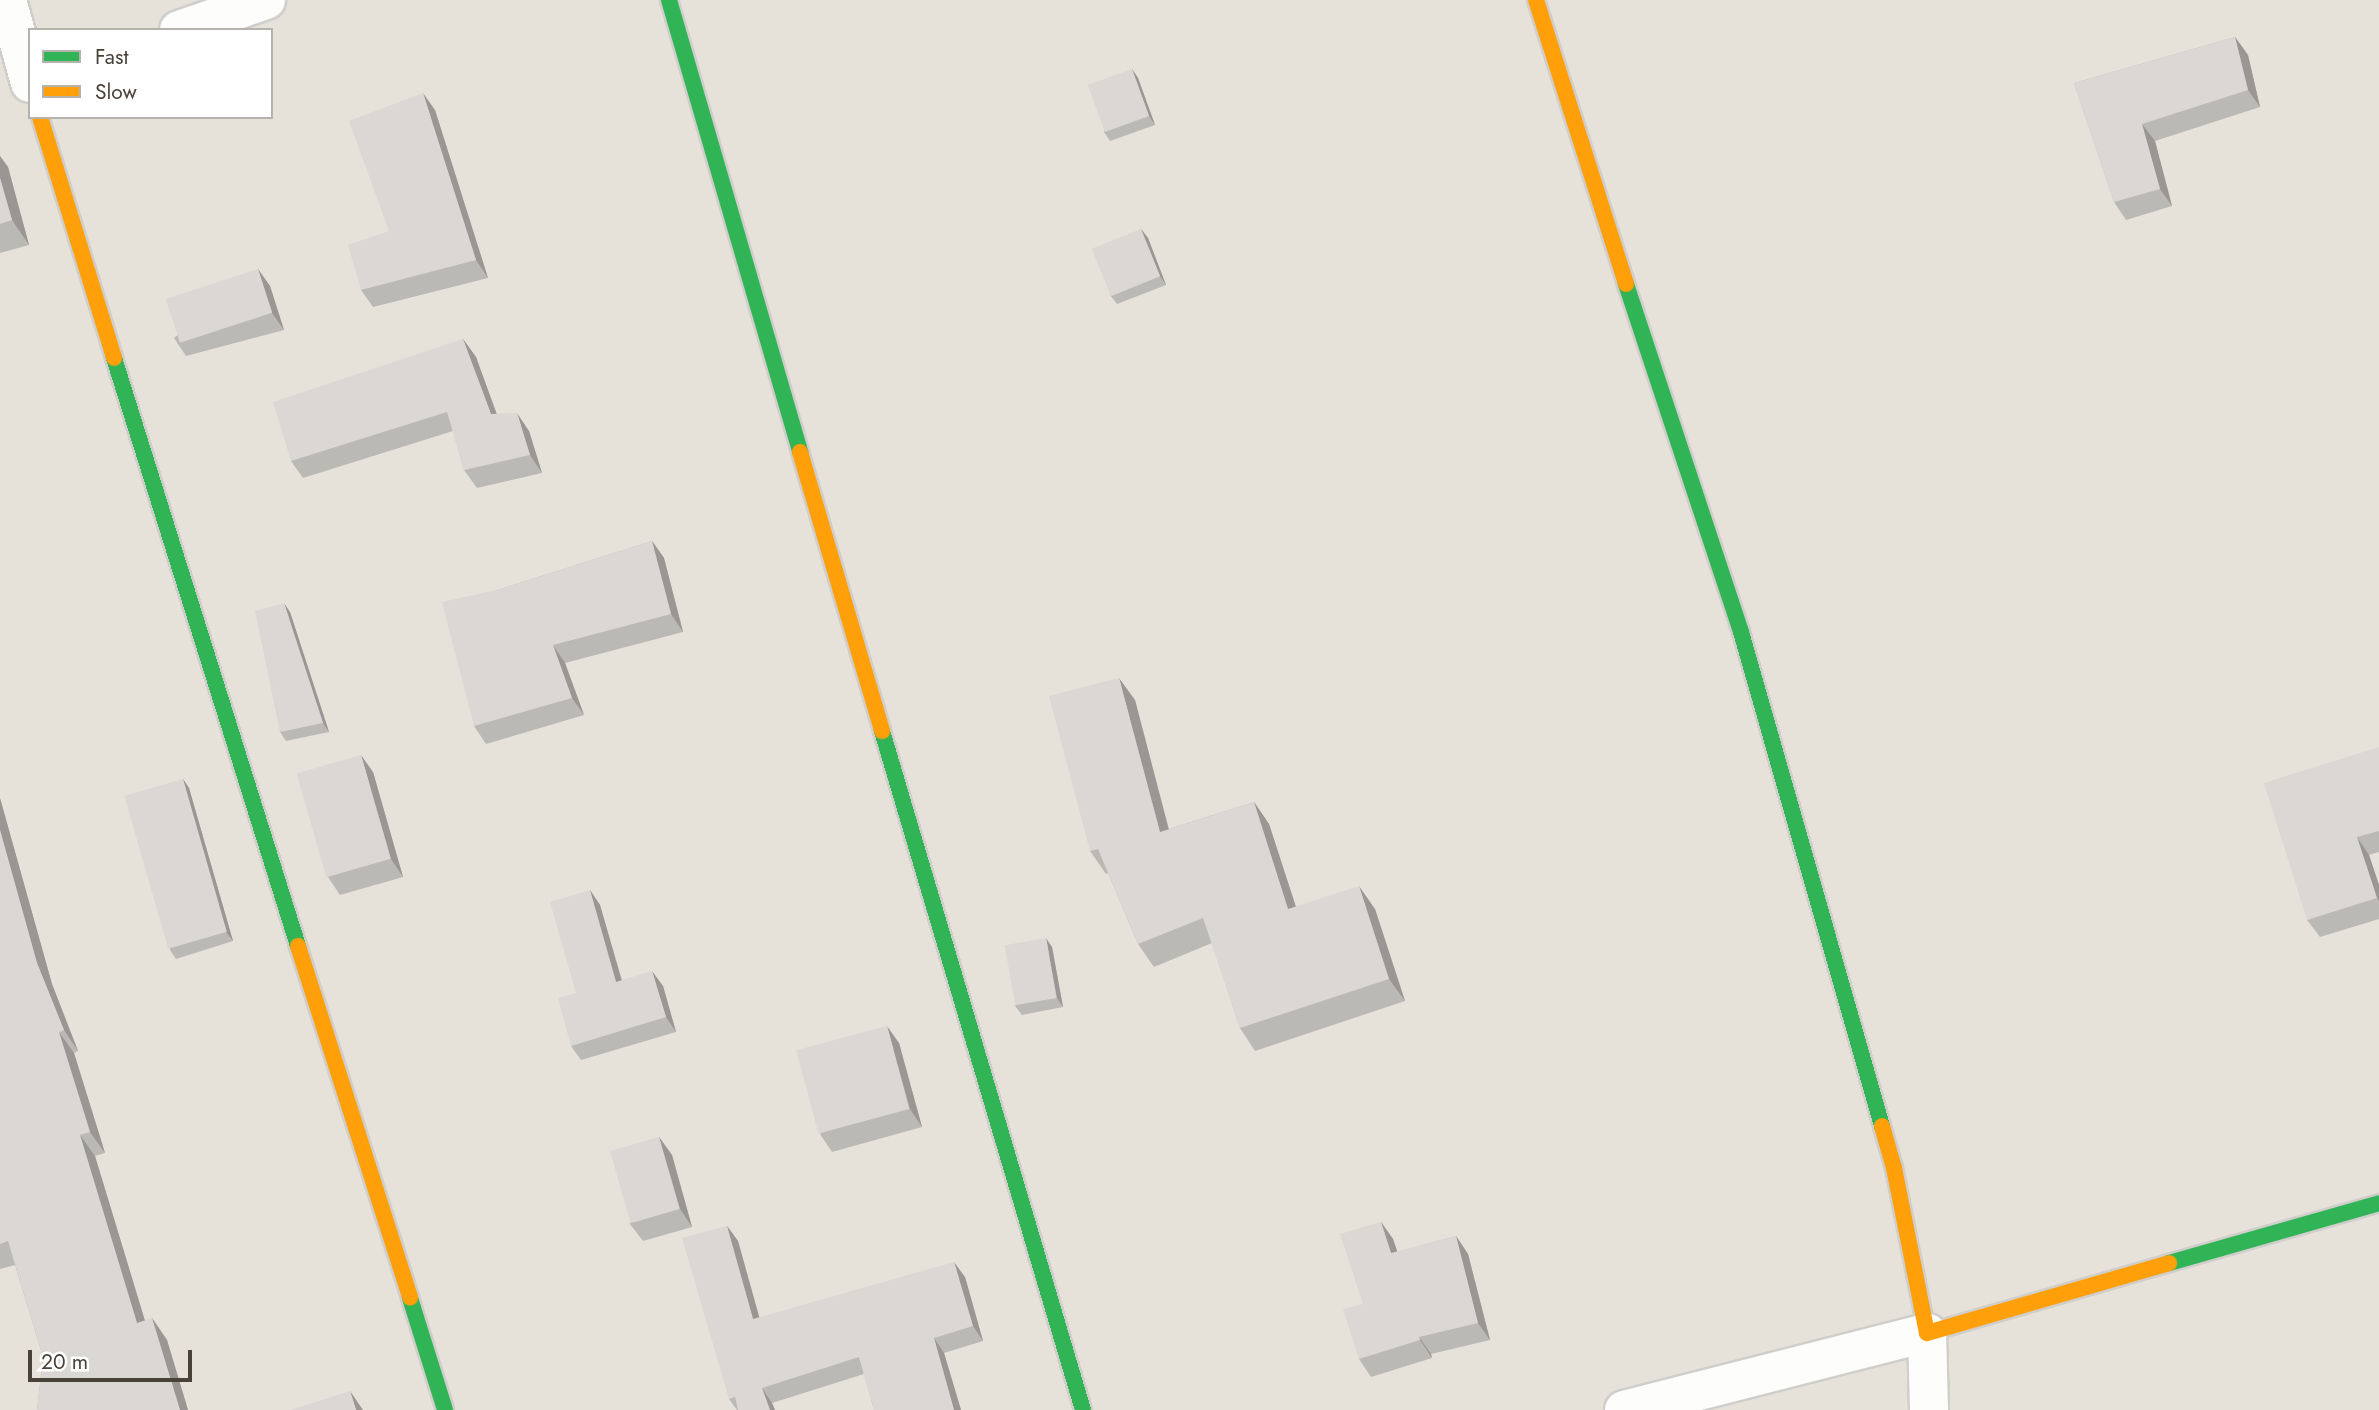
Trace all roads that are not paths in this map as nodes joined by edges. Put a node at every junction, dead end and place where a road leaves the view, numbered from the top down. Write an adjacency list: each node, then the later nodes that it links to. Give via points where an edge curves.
1 (7, 0): 6 (street)
2 (266, 0): 5 (street)
3 (669, 0): 11 (street)
4 (1536, 0): 9 (street, via 1741,632 1894,1168)
5 (185, 28)
6 (28, 75)
7 (41, 119): 10 (street)
8 (2379, 1203): 9 (street)
9 (1927, 1333): 12 (street); 13 (street)
10 (445, 1410)
11 (1083, 1410)
12 (1624, 1410)
13 (1929, 1410)

